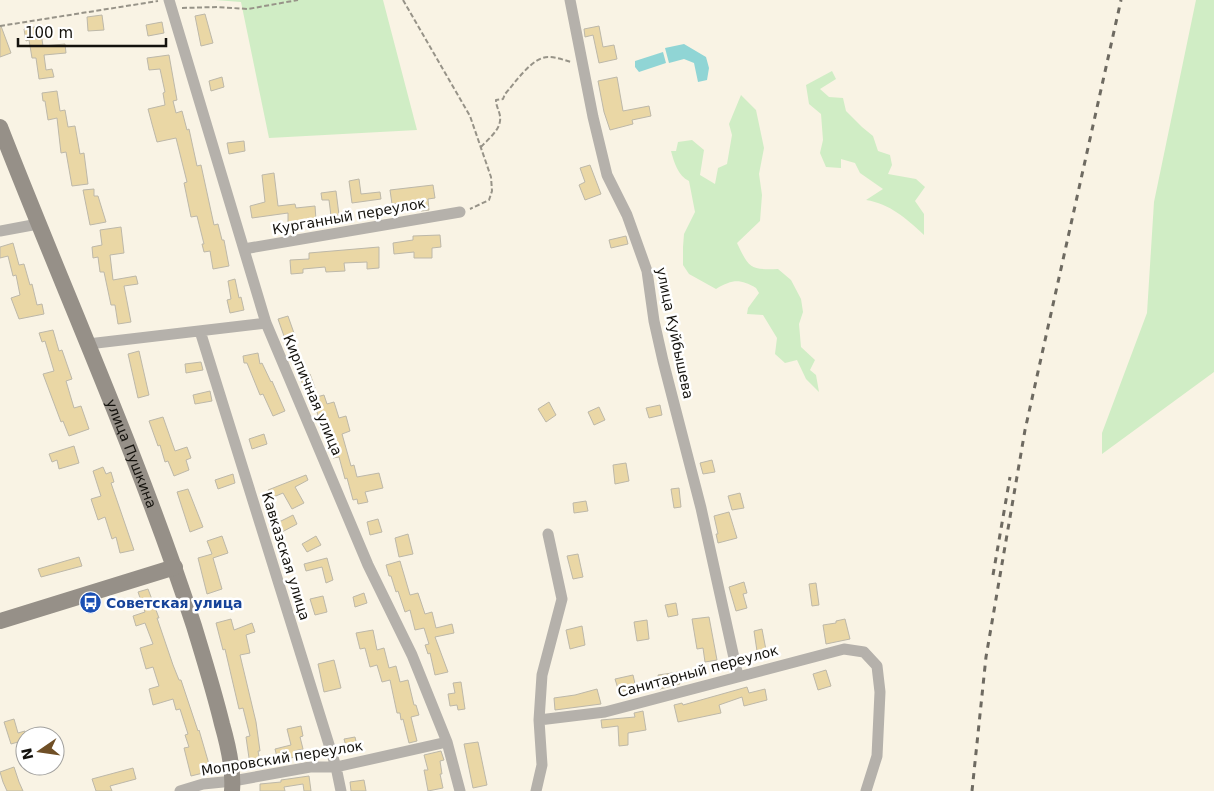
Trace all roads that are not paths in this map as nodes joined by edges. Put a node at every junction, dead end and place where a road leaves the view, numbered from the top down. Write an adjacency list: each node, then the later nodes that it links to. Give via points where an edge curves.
1 (570, 0): 14 (street, улица Куйбышева, via 607,175 627,215 647,271 654,321 701,508)
2 (168, 3): 7 (street, Кирпичная улица)
3 (0, 127): 5 (main road, улица Пушкина)
4 (460, 212): 7 (street, Курганный переулок)
5 (38, 224): 6 (street); 10 (main road, улица Пушкина)
6 (0, 231)
7 (244, 249): 8 (street, Кирпичная улица)
8 (266, 323): 9 (street); 16 (street, Кирпичная улица)
9 (200, 331): 10 (street); 17 (street, Кавказская улица)
10 (88, 344): 12 (main road, улица Пушкина)
11 (548, 534): 15 (street, via 562,599 542,676)
12 (174, 567): 13 (main road); 18 (main road, улица Пушкина, via 212,682 227,742)
13 (0, 621)
14 (738, 676): 15 (street, Санитарный переулок, via 605,712); 23 (street, Санитарный переулок, via 844,649 864,652 877,666 880,692 877,756)
15 (540, 720): 22 (street, via 542,765)
16 (447, 742): 17 (street, Мопровский переулок); 21 (street, Кирпичная улица)
17 (336, 767): 18 (street, Мопровский переулок, via 310,767); 20 (street, Кавказская улица)
18 (233, 786): 19 (street, Мопровский переулок, via 203,784)
19 (180, 791)
20 (341, 791)
21 (460, 791)
22 (536, 791)
23 (866, 791)

